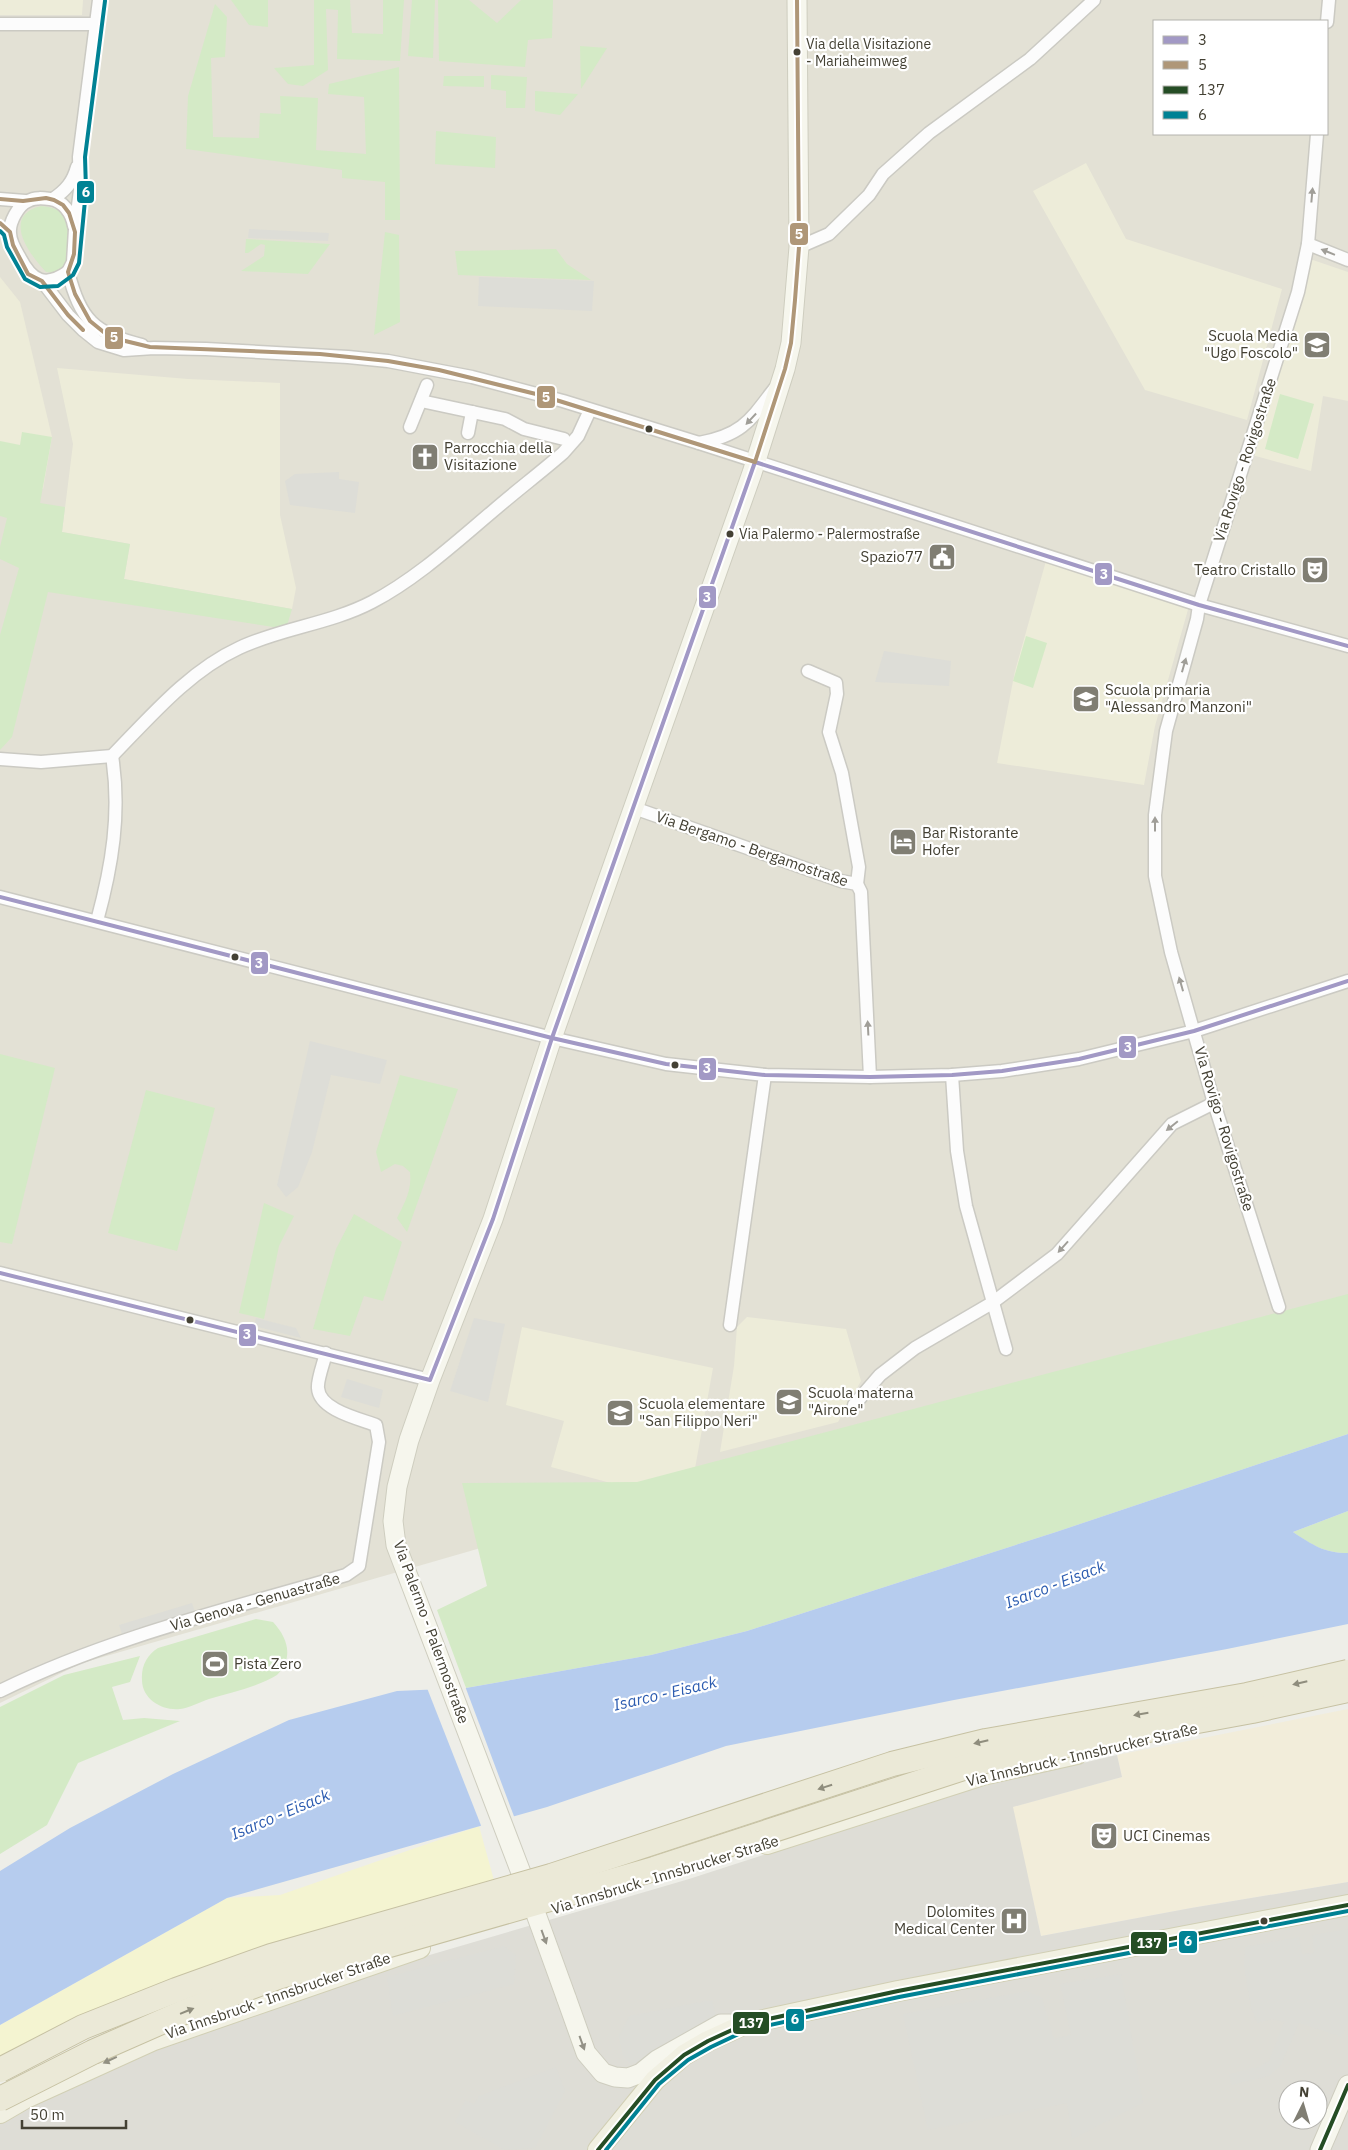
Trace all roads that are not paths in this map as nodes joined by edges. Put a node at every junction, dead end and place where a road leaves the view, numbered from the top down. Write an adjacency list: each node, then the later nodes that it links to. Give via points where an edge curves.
1 (99, 0): 7 (street)
2 (797, 0): 17 (street, Via Palermo - Palermostraße)
3 (1094, 0): 17 (street, via 1030,59 929,133 883,174 869,195 830,234)
4 (1329, 0): 5 (street)
5 (1327, 20)
6 (0, 24): 7 (street)
7 (96, 24): 9 (street)
8 (1317, 135): 16 (street, Via Rovigo - Rovigostraße, one-way to 8)
9 (79, 157): 11 (street, via 73,181); 14 (street, via 80,190)
10 (0, 199): 12 (street)
11 (53, 199): 12 (street); 14 (street, via 63,205)
12 (25, 201): 15 (street, via 14,216)
13 (0, 223): 15 (street)
14 (73, 223): 19 (street, via 73,262)
15 (10, 232): 20 (street, via 28,274)
16 (1308, 244): 18 (street, one-way to 16); 32 (street, Via Rovigo - Rovigostraße, via 1298,292)
17 (799, 247): 22 (street, Via Palermo - Palermostraße, via 791,343)
18 (1348, 260)
19 (68, 272): 20 (street, via 58,280); 21 (street, via 81,311 96,327 116,338)
20 (42, 281): 21 (street, via 68,315 98,342 124,350)
21 (154, 348): 25 (street, via 388,361 472,377)
22 (781, 380): 30 (street, Via Palermo - Palermostraße, one-way to 30, via 753,418 739,431); 31 (street, Via Palermo - Palermostraße)
23 (427, 385): 24 (street)
24 (421, 401): 26 (street); 27 (street)
25 (590, 410): 30 (street); 35 (street, via 578,436 563,453 421,569 373,602 240,647 218,659 160,706)
26 (472, 412): 28 (street); 29 (street, via 505,419 524,429)
27 (410, 427)
28 (468, 433)
29 (564, 439)
30 (699, 443): 31 (street)
31 (755, 462): 32 (street); 37 (street, Via Palermo - Palermostraße)
32 (1198, 605): 33 (street); 42 (street, Via Rovigo - Rovigostraße, one-way to 32, via 1171,952 1155,876 1155,815 1166,731)
33 (1348, 646)
34 (808, 671): 38 (street, via 836,683 838,694 829,732 842,773 858,867)
35 (112, 756): 36 (street, via 41,762); 40 (street, via 117,784 113,856)
36 (0, 760)
37 (634, 808): 38 (street, Via Bergamo - Bergamostraße); 43 (street, Via Palermo - Palermostraße)
38 (857, 884): 46 (street, Via Bergamo - Bergamostraße, one-way to 38, via 861,892)
39 (0, 897): 40 (street)
40 (96, 921): 43 (street)
41 (1348, 981): 42 (street)
42 (1194, 1030): 45 (street, via 1079,1058 1002,1071); 47 (street, Via Rovigo - Rovigostraße)
43 (552, 1038): 44 (street, via 666,1064); 54 (street, Via Palermo - Palermostraße, via 493,1219)
44 (765, 1074): 46 (street); 51 (street)
45 (952, 1075): 46 (street); 49 (street, via 966,1206)
46 (870, 1077)
47 (1214, 1103): 49 (street, one-way to 49, via 1172,1124 1057,1254); 50 (street, Via Rovigo - Rovigostraße)
48 (0, 1273): 53 (street)
49 (992, 1302): 52 (street); 55 (street, via 908,1354 880,1375)
50 (1278, 1307)
51 (730, 1325)
52 (1006, 1349)
53 (326, 1353): 54 (street); 58 (street, Via Genova - Genuastraße, via 318,1389 323,1400 335,1410 376,1425 380,1442 359,1566 346,1575 117,1642)
54 (430, 1380): 61 (street, Via Palermo - Palermostraße, via 397,1487 393,1521 396,1545)
55 (854, 1405)
56 (1348, 1672): 65 (highway, one-way to 65, bridge, via 1247,1695 986,1741 892,1764 569,1870 271,1956 83,2028)
57 (1348, 1690): 67 (highway, one-way to 57, bridge, via 102,2048 184,2012 278,1977 654,1869 991,1759)
58 (0, 1691)
59 (1348, 1697): 60 (main road, Via Innsbruck - Innsbrucker Straße, via 983,1775 826,1827)
60 (711, 1860): 61 (main road, via 673,1856 614,1866); 63 (main road, Via Innsbruck - Innsbrucker Straße)
61 (523, 1893): 63 (main road, via 436,1919); 64 (street, Via Palermo - Palermostraße, one-way to 64, bridge, via 586,2052 603,2073 628,2078 720,2024)
62 (1348, 1905): 64 (main road, via 898,1991)
63 (396, 1956): 68 (main road, Via Innsbruck - Innsbrucker Straße, one-way to 68, via 154,2040)
64 (745, 2024): 69 (main road, via 684,2055 655,2080)
65 (0, 2070)
66 (1348, 2084): 70 (street)
67 (0, 2099)
68 (0, 2112)
69 (598, 2150)
70 (1320, 2150)

